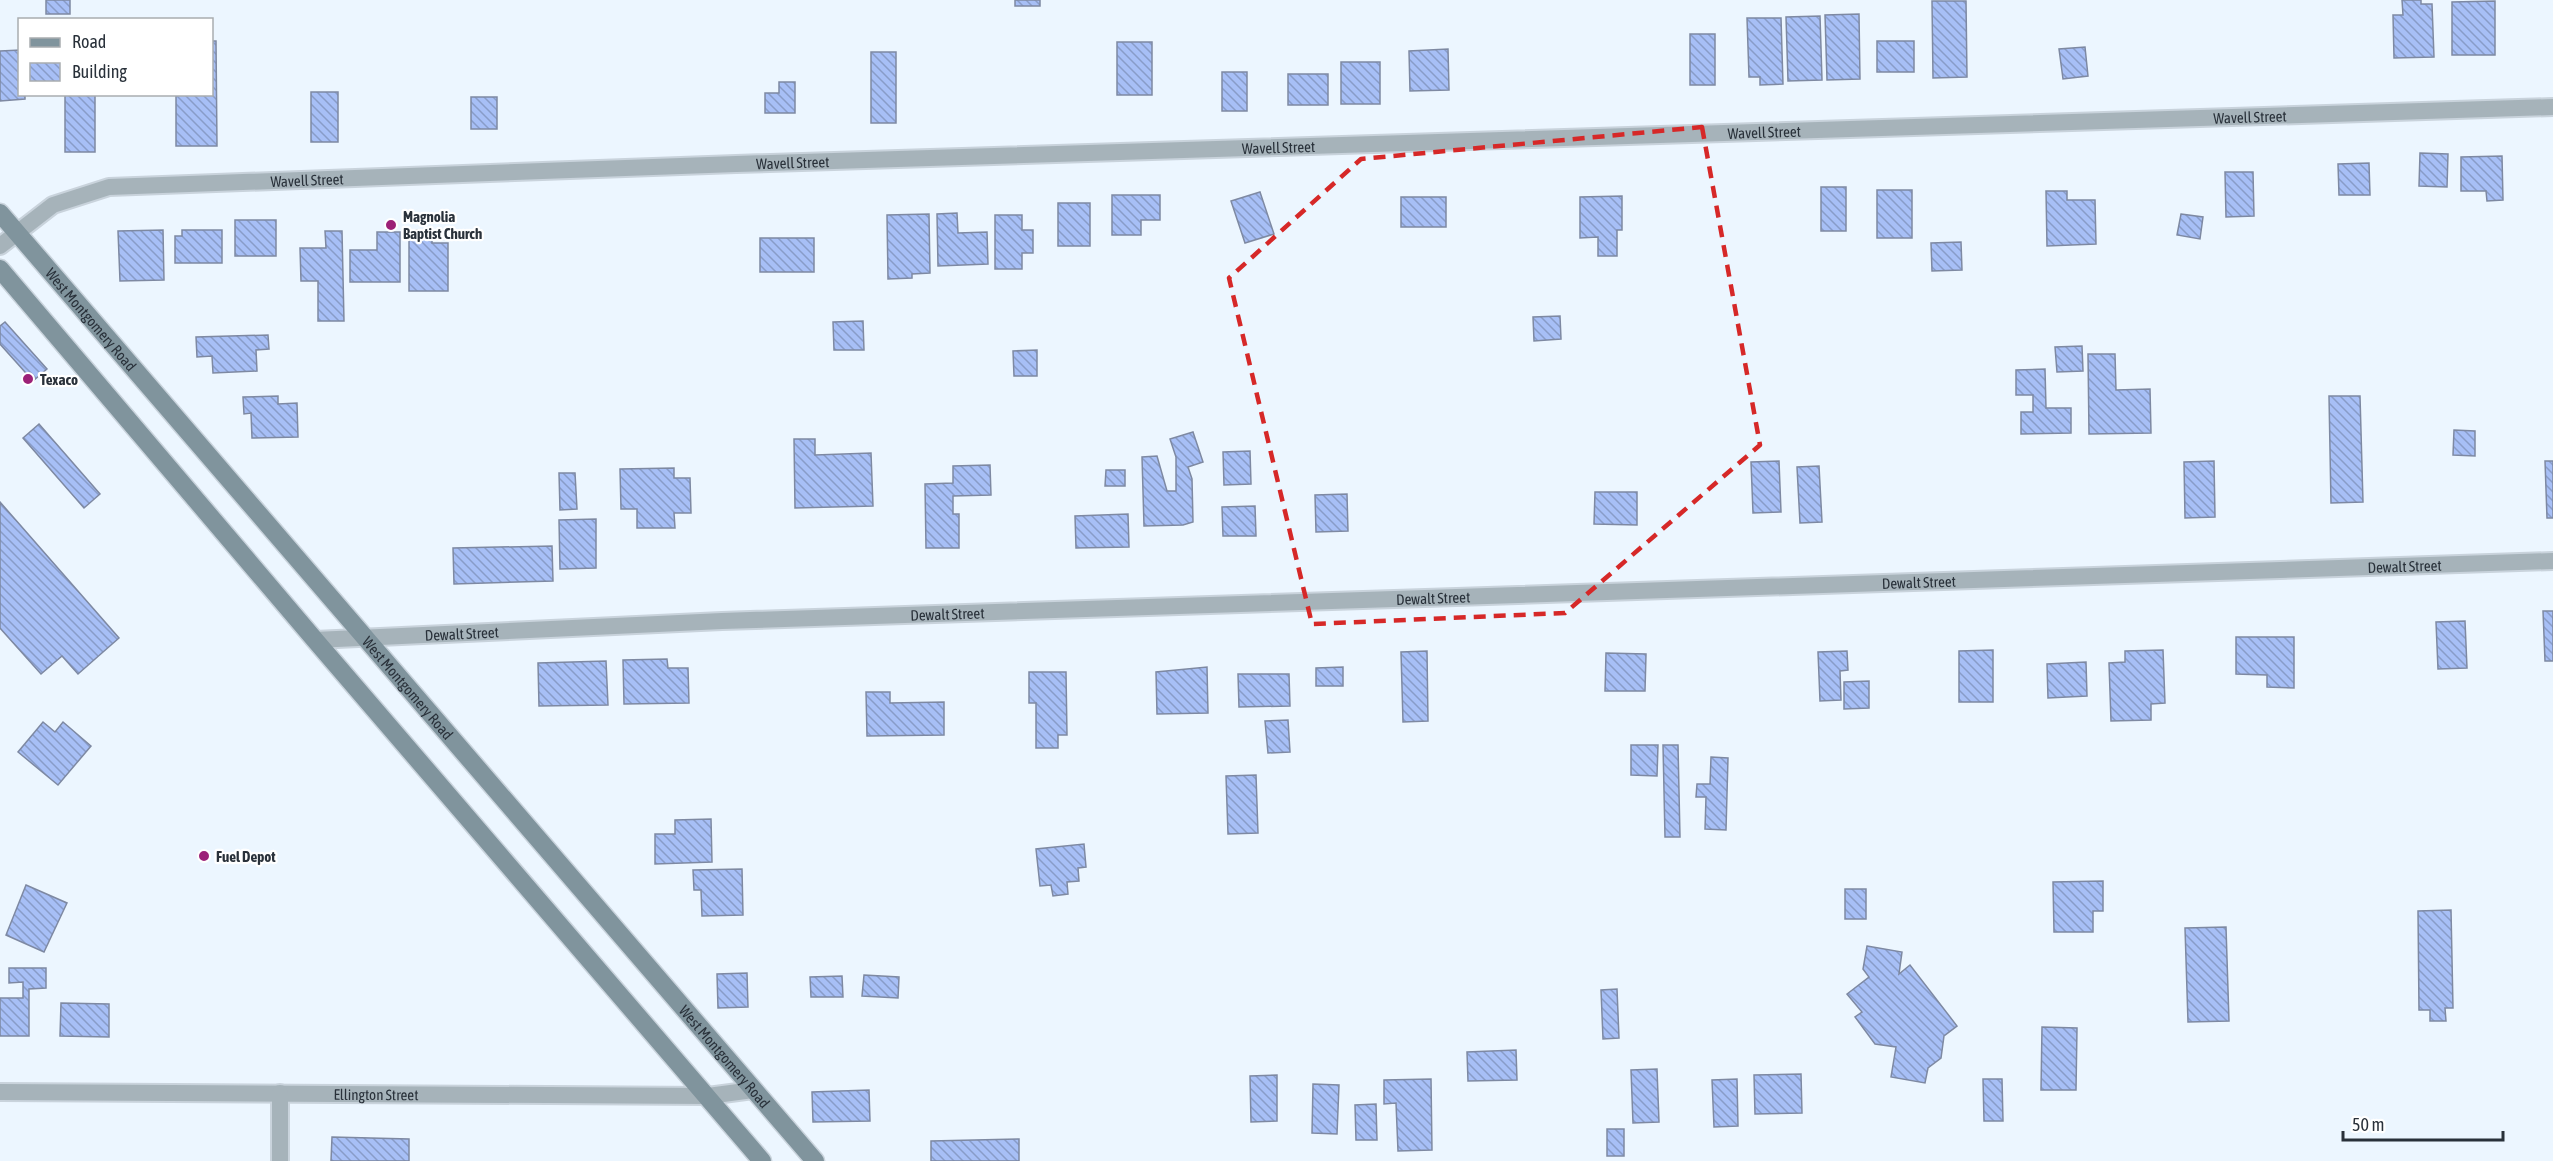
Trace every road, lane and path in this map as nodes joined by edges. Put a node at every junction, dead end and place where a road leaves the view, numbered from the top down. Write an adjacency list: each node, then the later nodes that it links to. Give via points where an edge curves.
1 (2553, 107): 3 (street, Wavell Street, via 109,187 53,205)
2 (0, 213): 3 (main road, West Montgomery Road)
3 (16, 232): 4 (street, Wavell Street); 7 (main road, West Montgomery Road)
4 (0, 246)
5 (0, 269): 8 (main road)
6 (2553, 561): 7 (street, Dewalt Street, via 734,621)
7 (363, 637): 8 (street, Dewalt Street); 9 (main road, West Montgomery Road)
8 (315, 640): 12 (main road)
9 (753, 1090): 12 (street, Ellington Street); 15 (main road, West Montgomery Road)
10 (0, 1092): 11 (street, Ellington Street)
11 (280, 1094): 12 (street, Ellington Street); 13 (street)
12 (708, 1096): 14 (main road)
13 (280, 1161)
14 (762, 1161)
15 (815, 1161)

